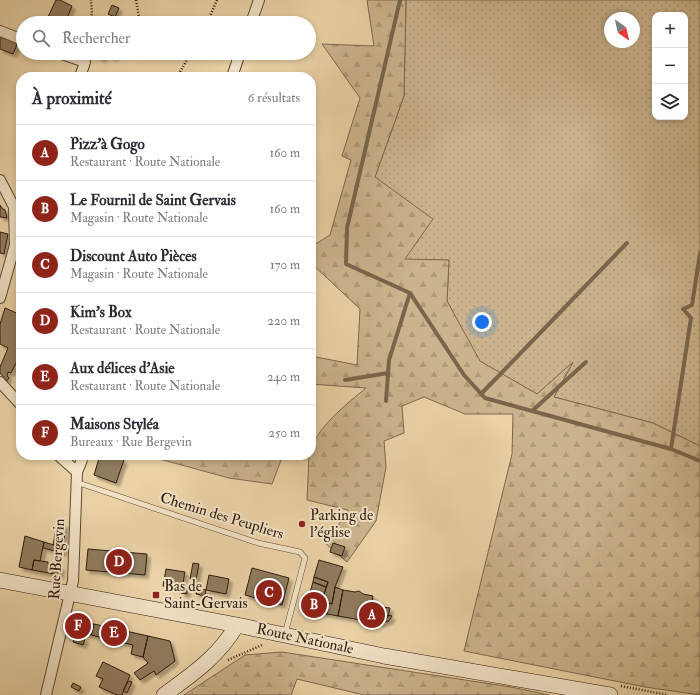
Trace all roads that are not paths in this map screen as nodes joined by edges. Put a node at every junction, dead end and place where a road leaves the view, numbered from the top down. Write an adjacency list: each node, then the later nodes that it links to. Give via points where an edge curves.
1 (259, 0): 2 (street)
2 (253, 16)
3 (0, 31): 4 (street)
4 (16, 37)
5 (79, 60): 7 (street, via 85,62)
6 (238, 60): 8 (street)
7 (82, 72)
8 (234, 72)
9 (0, 180): 10 (street)
10 (16, 201)
11 (16, 231): 12 (street)
12 (15, 245): 13 (street)
13 (0, 298)
14 (0, 382): 15 (street)
15 (16, 400)
16 (62, 460): 18 (street)
17 (82, 460): 18 (street, Rue Bergevin)
18 (77, 477): 20 (street, Rue Bergevin); 22 (lane, Chemin des Peupliers, via 258,543 300,552 305,558)
19 (0, 580): 20 (main road, Route Nationale)
20 (71, 593): 21 (main road, Route Nationale); 23 (street, Rue Bergevin)
21 (237, 625): 22 (main road, Route Nationale); 24 (main road, via 226,643 208,663)
22 (284, 635): 25 (main road, Route Nationale, via 384,656)
23 (46, 695)
24 (164, 695)
25 (610, 695)

